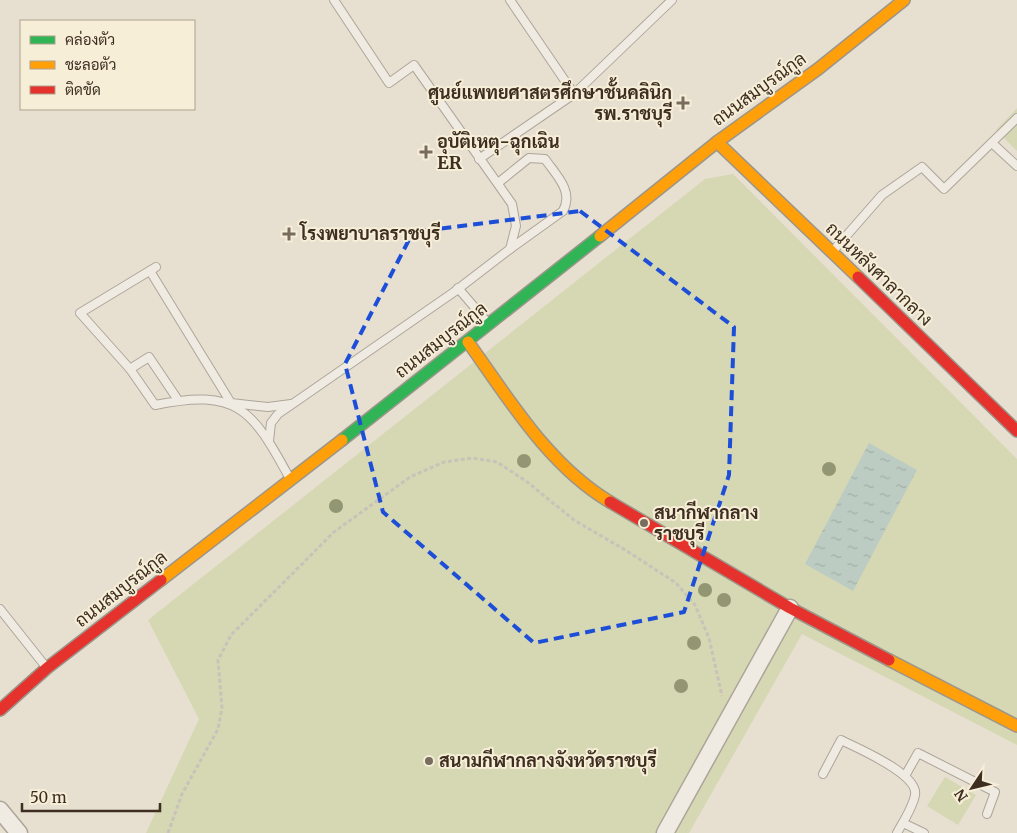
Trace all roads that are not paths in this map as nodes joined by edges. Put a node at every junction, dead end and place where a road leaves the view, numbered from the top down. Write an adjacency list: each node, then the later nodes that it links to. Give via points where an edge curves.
1 (334, 0): 9 (lane, via 389,83 414,65)
2 (510, 0): 5 (lane)
3 (672, 0): 5 (lane)
4 (904, 0): 7 (street, ถนนสมบูรณ์กูล, via 818,69)
5 (574, 94): 9 (lane)
6 (1017, 118): 8 (lane)
7 (717, 142): 13 (street, ถนนหลังศาลากลาง); 15 (street, ถนนสมบูรณ์กูล)
8 (992, 143): 10 (lane); 13 (lane, via 944,189 922,167 882,195)
9 (479, 159): 11 (lane)
10 (1017, 166)
11 (498, 183): 12 (lane, via 512,204 516,226); 12 (lane, via 529,158 545,159 567,189 568,202 563,211)
12 (510, 250): 14 (lane)
13 (832, 252): 21 (street, ถนนหลังศาลากลาง)
14 (458, 288): 15 (lane); 20 (lane)
15 (489, 324): 16 (street, ถนนสมบูรณ์กูล)
16 (468, 342): 23 (street, ถนนสมบูรณ์กูล); 24 (street, via 566,470 604,498)
17 (130, 369): 18 (lane, via 155,405); 18 (lane, via 149,357); 19 (lane, via 80,313 153,269)
18 (178, 400): 19 (lane)
19 (231, 403): 20 (lane, via 268,407); 22 (lane, via 258,424)
20 (294, 403): 22 (lane, via 278,414 271,424)
21 (1017, 431)
22 (269, 441): 23 (lane)
23 (291, 480): 26 (street, ถนนสมบูรณ์กูล)
24 (790, 608): 28 (street); 35 (street)
25 (0, 609): 26 (lane)
26 (47, 668): 27 (street, ถนนสมบูรณ์กูล)
27 (0, 710)
28 (1017, 726)
29 (823, 774): 30 (lane, via 841,740)
30 (905, 776): 32 (lane, via 918,753 996,792); 33 (lane, via 914,784 915,794)
31 (0, 810): 34 (street)
32 (987, 814)
33 (903, 823): 36 (lane); 37 (lane)
34 (20, 833)
35 (665, 833)
36 (897, 833)
37 (924, 833)

